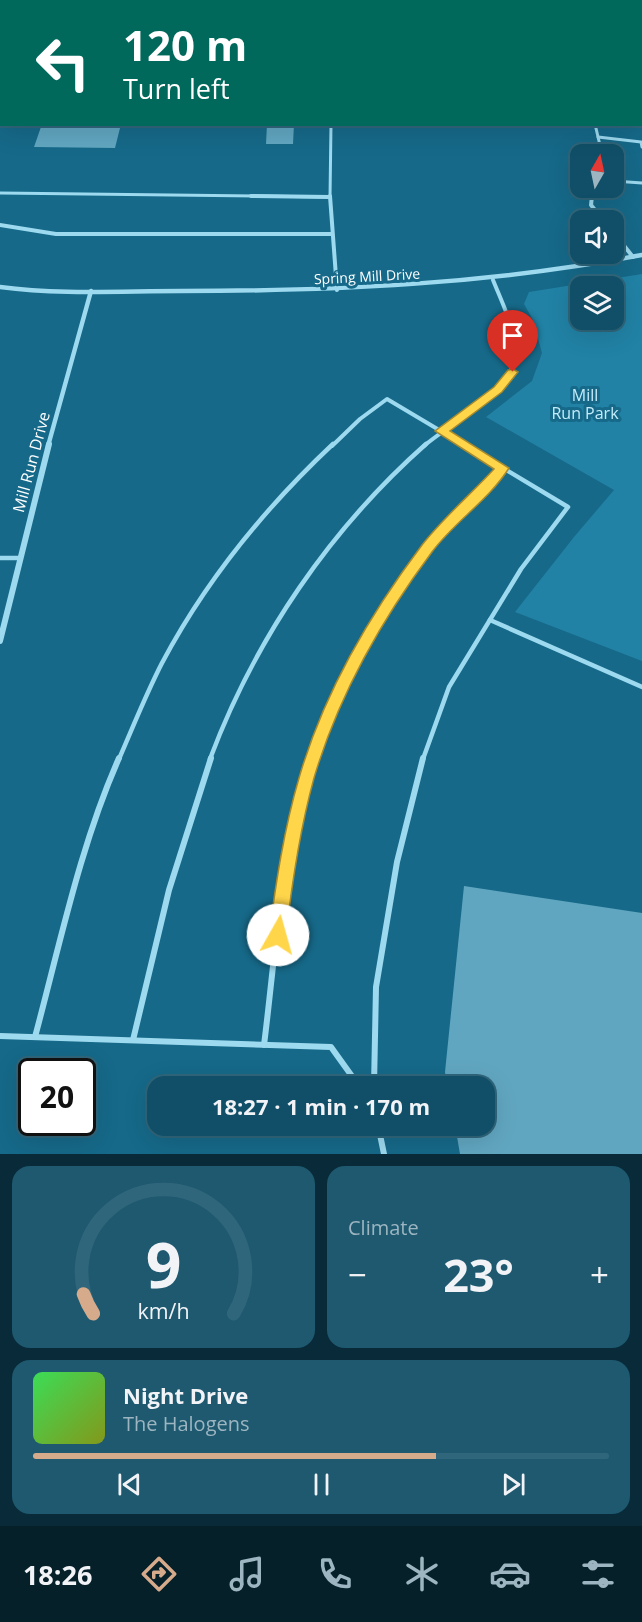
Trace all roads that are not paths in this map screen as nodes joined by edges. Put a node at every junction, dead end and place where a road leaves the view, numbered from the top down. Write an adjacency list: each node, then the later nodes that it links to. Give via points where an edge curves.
1 (331, 126): 9 (lane)
2 (595, 126): 3 (lane)
3 (598, 137): 4 (lane); 5 (lane, via 641,142)
4 (600, 144)
5 (642, 147)
6 (624, 182): 7 (lane)
7 (642, 183)
8 (0, 193): 9 (lane)
9 (330, 197): 11 (lane)
10 (0, 225): 11 (lane, via 56,234)
11 (332, 234): 17 (lane)
12 (624, 246): 14 (lane)
13 (642, 255): 14 (street, Spring Mill Drive)
14 (633, 257): 15 (street, Spring Mill Drive)
15 (493, 280): 17 (street, Spring Mill Drive); 19 (lane, via 518,350 513,372 498,390)
16 (0, 287): 18 (street, Spring Mill Drive)
17 (337, 290): 18 (street, Spring Mill Drive)
18 (91, 291): 22 (street, Mill Run Drive)
19 (441, 431): 20 (lane); 27 (lane, via 387,399 307,469 222,567 162,663 105,790); 28 (lane, via 377,492 332,547 292,598 256,659 203,774 152,953)
20 (502, 468): 23 (lane, via 568,507 521,568); 29 (lane, via 428,547 380,617 336,701 307,777 286,869)
21 (0, 558): 22 (lane)
22 (20, 558): 24 (street, Mill Run Drive)
23 (490, 620): 25 (lane); 31 (lane, via 449,687 419,773 397,862 376,987)
24 (0, 641)
25 (642, 687)
26 (0, 1036): 27 (lane)
27 (35, 1036): 28 (lane)
28 (133, 1040): 29 (lane)
29 (264, 1045): 30 (lane, via 331,1047)
30 (352, 1076)
31 (374, 1076)
32 (380, 1136): 33 (lane)
33 (384, 1154)

